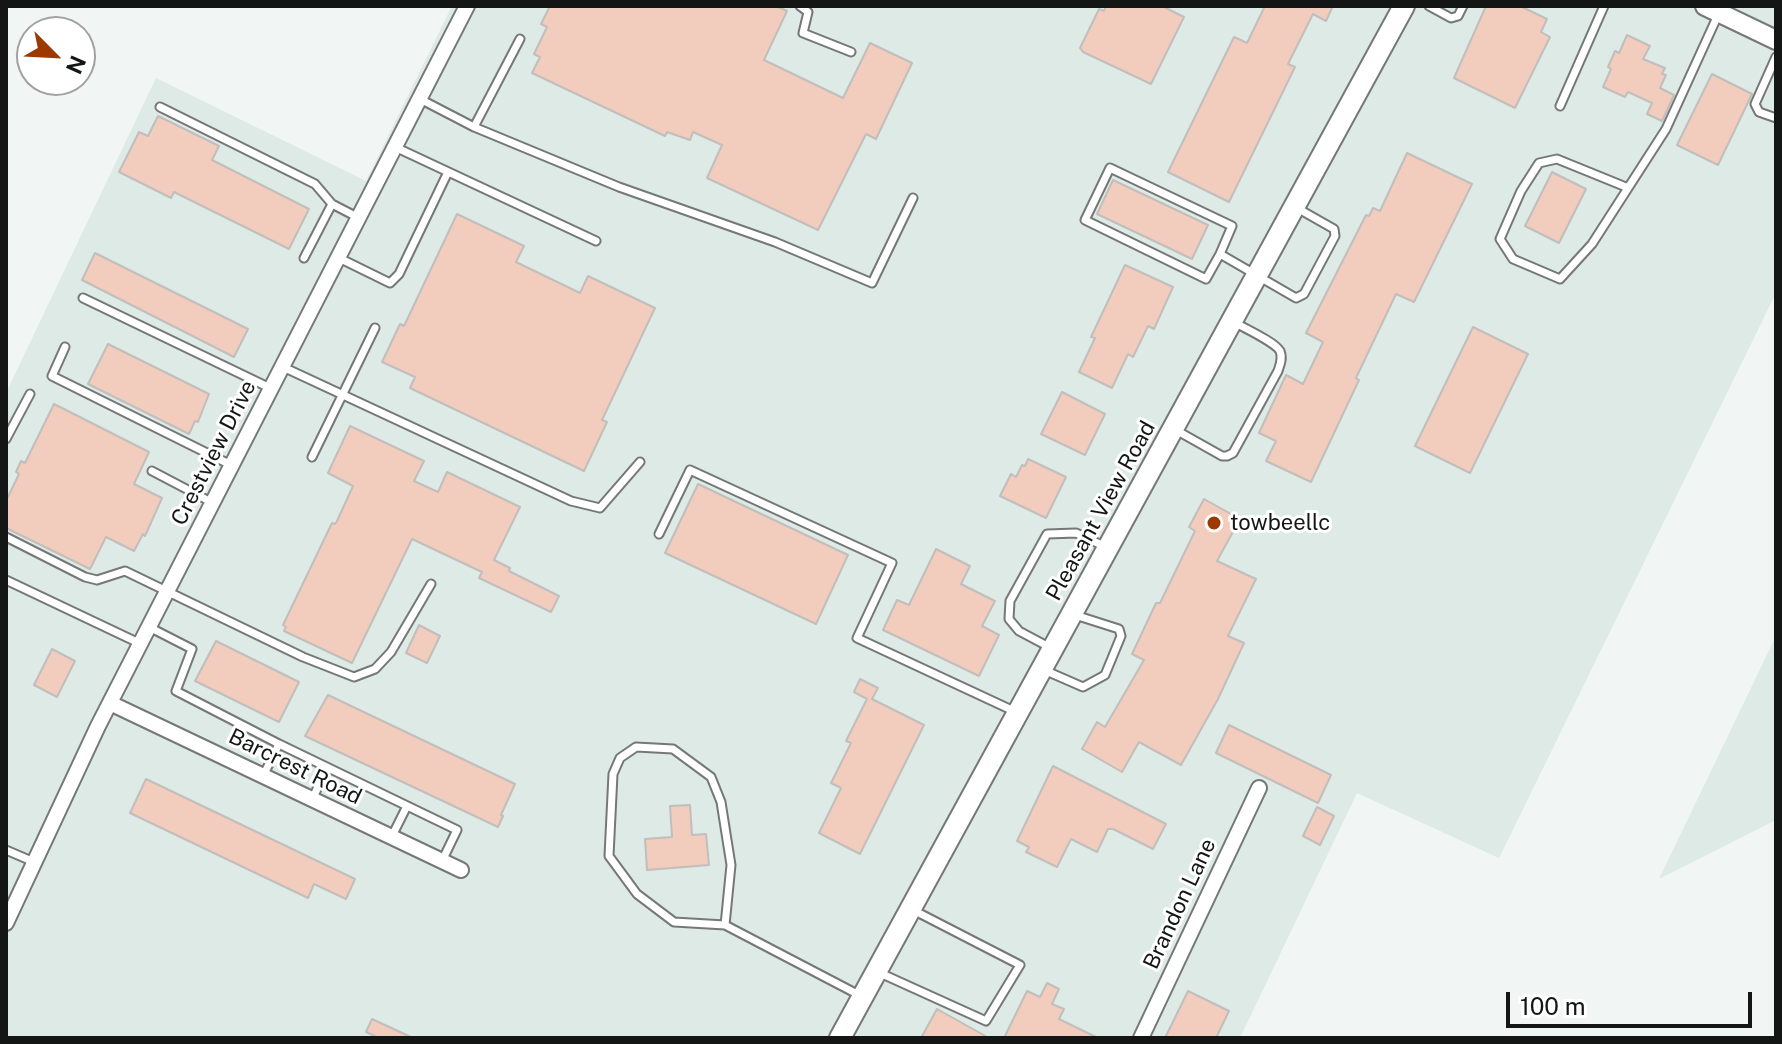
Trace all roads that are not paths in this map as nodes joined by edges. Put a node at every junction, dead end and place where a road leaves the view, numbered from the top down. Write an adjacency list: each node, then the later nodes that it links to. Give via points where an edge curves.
1 (467, 6): 12 (street, Crestview Drive)
2 (800, 6): 10 (lane, via 808,12 803,33)
3 (1404, 6): 22 (main road, Pleasant View Road)
4 (1429, 6): 5 (lane, via 1451,18)
5 (1463, 6)
6 (1604, 6): 13 (lane)
7 (1712, 9): 9 (street); 19 (lane, via 1666,129)
8 (520, 39): 16 (lane)
9 (1776, 40)
10 (851, 52)
11 (1776, 57): 15 (lane, via 1755,104 1759,112)
12 (420, 99): 16 (lane); 17 (street, Crestview Drive)
13 (1560, 106)
14 (160, 107): 21 (lane, via 315,184)
15 (1776, 118)
16 (474, 127): 20 (lane, via 872,283)
17 (395, 147): 18 (lane); 23 (street, Crestview Drive)
18 (448, 172): 24 (lane); 27 (lane, via 390,283)
19 (1626, 187): 19 (lane, via 1592,244 1560,279 1513,259 1500,239 1539,163 1557,159)
20 (913, 198)
21 (332, 204): 23 (lane); 26 (lane)
22 (1294, 207): 28 (main road, Pleasant View Road); 28 (lane, via 1334,229 1335,236 1304,294 1296,298)
23 (359, 218): 27 (street, Crestview Drive)
24 (596, 241)
25 (1220, 254): 25 (lane, via 1232,226 1110,168 1085,220 1206,279); 28 (lane)
26 (304, 258)
27 (339, 258): 33 (street, Crestview Drive)
28 (1257, 274): 30 (main road, Pleasant View Road)
29 (83, 298): 34 (lane)
30 (1232, 320): 37 (main road, Pleasant View Road); 37 (lane, via 1281,353 1278,371 1233,453 1213,452)
31 (375, 328): 36 (lane)
32 (65, 347): 41 (lane, via 52,376)
33 (283, 367): 34 (street, Crestview Drive); 36 (lane)
34 (272, 389): 41 (street, Crestview Drive)
35 (30, 394): 38 (lane)
36 (342, 394): 39 (lane); 40 (lane, via 571,501 600,508)
37 (1173, 429): 46 (main road, Pleasant View Road)
38 (6, 439)
39 (312, 457)
40 (640, 462)
41 (231, 465): 43 (street, Crestview Drive)
42 (152, 471): 43 (lane)
43 (213, 503): 49 (street, Crestview Drive)
44 (659, 534): 56 (lane, via 690,470 892,563 857,638)
45 (6, 537): 49 (lane, via 85,577 97,580 125,571)
46 (1108, 548): 50 (main road, Pleasant View Road); 53 (lane, via 1076,533 1047,534 1010,601 1009,619 1019,631)
47 (6, 580): 52 (lane)
48 (431, 584): 49 (lane, via 391,652 375,669 354,677)
49 (167, 591): 51 (street, Crestview Drive)
50 (1072, 614): 53 (main road, Pleasant View Road); 54 (lane, via 1119,629 1105,675 1083,687)
51 (149, 627): 52 (street, Crestview Drive); 57 (lane, via 192,649 176,691)
52 (141, 644): 55 (street, Crestview Drive)
53 (1053, 649): 54 (main road, Pleasant View Road)
54 (1042, 669): 56 (main road, Pleasant View Road)
55 (110, 703): 59 (street, Barcrest Road); 66 (street, Crestview Drive)
56 (1018, 713): 68 (main road, Pleasant View Road)
57 (279, 744): 58 (lane); 59 (lane)
58 (327, 767): 61 (lane); 62 (lane)
59 (263, 776): 61 (street, Barcrest Road)
60 (1259, 788): 74 (street, Brandon Lane)
61 (312, 800): 63 (street, Barcrest Road)
62 (407, 806): 63 (lane); 65 (lane, via 457,830)
63 (391, 837): 65 (street, Barcrest Road)
64 (6, 850): 66 (lane)
65 (442, 861): 67 (street, Barcrest Road)
66 (34, 862): 69 (street, Crestview Drive)
67 (461, 870)
68 (911, 909): 71 (main road, Pleasant View Road); 71 (lane, via 1020,965 986,1021)
69 (6, 923)
70 (725, 925): 70 (lane, via 674,922 637,894 609,856 613,774 620,758 636,747 673,749 711,777 721,802 731,865); 72 (lane)
71 (877, 971): 72 (main road, Pleasant View Road)
72 (863, 997): 73 (main road, Pleasant View Road)
73 (840, 1038)
74 (1141, 1038)

